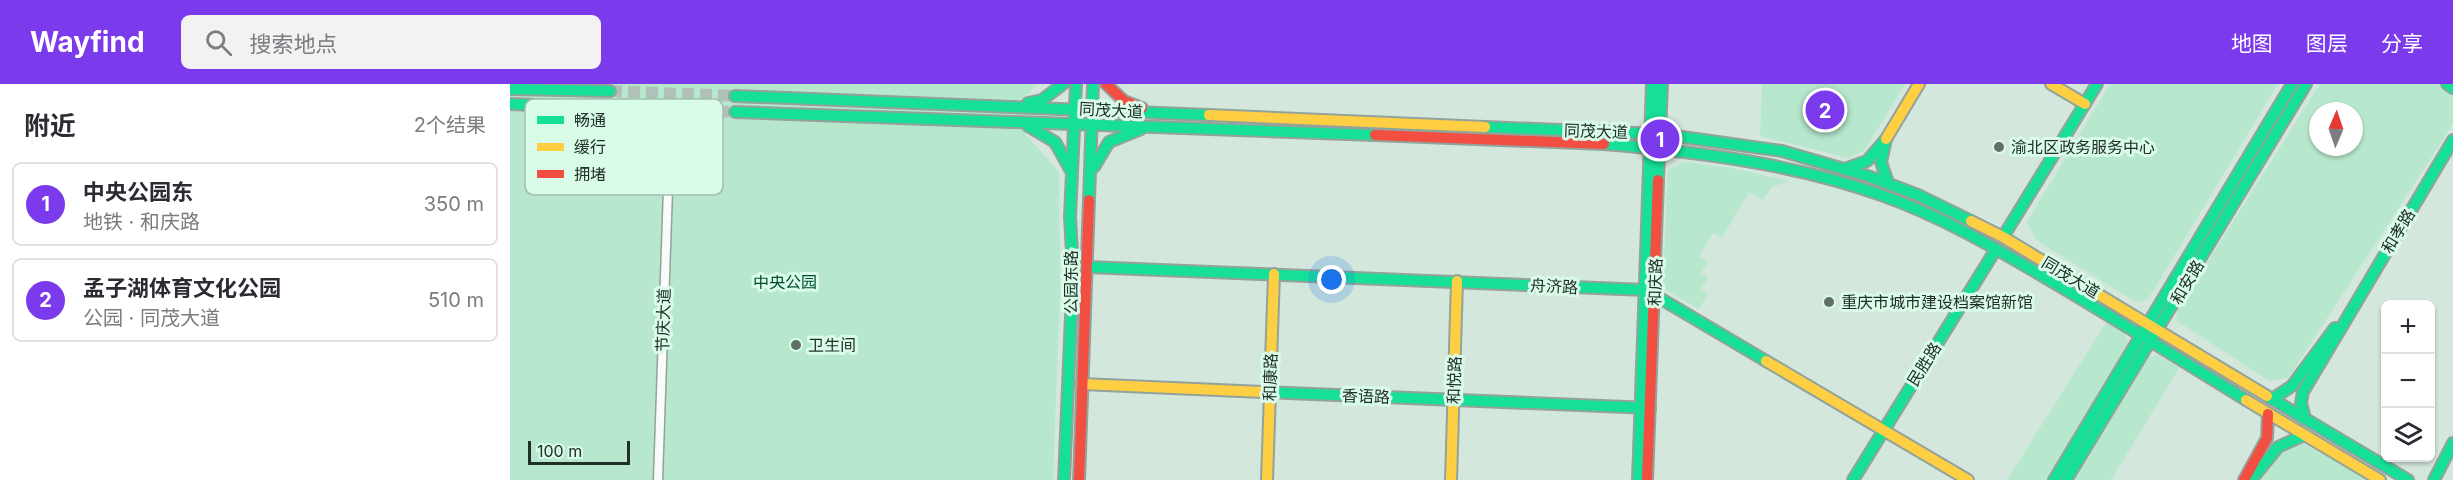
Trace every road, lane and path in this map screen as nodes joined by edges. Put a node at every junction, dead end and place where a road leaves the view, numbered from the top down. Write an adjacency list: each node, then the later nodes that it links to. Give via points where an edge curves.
1 (1063, 84): 20 (main road, via 1042,100)
2 (1076, 84): 21 (main road, 公园东路)
3 (1093, 84): 22 (main road, 公园东路)
4 (1106, 84): 24 (main road, via 1124,101)
5 (1652, 84): 29 (main road, 和庆路)
6 (1662, 84): 29 (main road, 和庆路)
7 (1919, 84): 30 (main road)
8 (2051, 84): 18 (main road)
9 (2097, 84): 18 (main road)
10 (2292, 84): 45 (main road, 和安路)
11 (2306, 84): 45 (main road, 和安路)
12 (2447, 84): 13 (main road)
13 (2453, 88)
14 (510, 89): 15 (main road)
15 (610, 91)
16 (735, 96): 20 (main road, 同茂大道)
17 (510, 104): 19 (main road)
18 (2085, 104): 38 (main road)
19 (525, 105)
20 (1015, 106): 21 (main road, 同茂大道)
21 (1075, 109): 22 (main road, 同茂大道); 26 (main road, 公园东路)
22 (1093, 110): 24 (main road, 同茂大道); 27 (main road, 公园东路)
23 (735, 112): 25 (main road, 同茂大道)
24 (1151, 112): 29 (main road, 同茂大道)
25 (1015, 122): 26 (main road, 同茂大道); 34 (main road, via 1043,131 1056,141)
26 (1074, 123): 27 (main road, 同茂大道); 34 (main road, 公园东路)
27 (1092, 124): 28 (main road, 同茂大道); 35 (main road, 公园东路)
28 (1152, 126): 32 (main road, 同茂大道); 35 (main road, via 1109,142)
29 (1656, 134): 32 (main road, 和庆路); 33 (main road, 同茂大道, via 1782,151)
30 (1886, 139): 33 (main road, via 1867,161); 36 (main road, via 1880,168)
31 (2453, 140): 44 (main road, 和孝路)
32 (1655, 147): 39 (main road, 同茂大道, via 1777,166 1857,186 1924,213); 43 (main road, 和庆路)
33 (1843, 169): 36 (main road, 同茂大道)
34 (1072, 176): 58 (main road, 公园东路, via 1073,270)
35 (1091, 176): 40 (main road, 公园东路)
36 (1888, 183): 38 (main road, 同茂大道)
37 (668, 195): 57 (street, 节庆大道)
38 (2003, 237): 45 (main road, 同茂大道)
39 (1996, 249): 46 (main road, 同茂大道); 54 (main road, 民胜路)
40 (1087, 267): 41 (main road, 舟济路); 47 (main road, 公园东路)
41 (1274, 274): 42 (main road, 舟济路); 48 (main road, 和康路)
42 (1457, 281): 43 (main road, 舟济路); 50 (main road, 和悦路)
43 (1651, 291): 51 (main road, 和庆路); 54 (main road, 舟济路)
44 (2342, 322): 49 (main road, via 2324,337 2294,386); 53 (main road, via 2303,392)
45 (2154, 326): 46 (main road, 和安路); 49 (main road, 同茂大道)
46 (2147, 338): 52 (main road, 同茂大道); 66 (main road, 和安路); 67 (main road, 和安路)
47 (1082, 384): 48 (main road, 香语路); 59 (main road, 公园东路)
48 (1270, 392): 50 (main road, 香语路); 60 (main road, 和康路)
49 (2272, 399): 53 (main road, 同茂大道)
50 (1453, 400): 51 (main road, 香语路); 61 (main road, 和悦路)
51 (1645, 408): 62 (main road, 和庆路); 63 (main road, 和庆路)
52 (2268, 414): 55 (main road, 同茂大道); 68 (main road, via 2267,438)
53 (2305, 419): 71 (main road, 同茂大道)
54 (1884, 429): 64 (main road, 民胜路); 65 (main road, 舟济路)
55 (2302, 436): 69 (main road, via 2277,445); 70 (main road, 同茂大道)
56 (2453, 443): 72 (main road)
57 (658, 480)
58 (1064, 480)
59 (1078, 480)
60 (1267, 480)
61 (1451, 480)
62 (1638, 480)
63 (1647, 480)
64 (1852, 480)
65 (1968, 480)
66 (2054, 480)
67 (2066, 480)
68 (2244, 480)
69 (2251, 480)
70 (2380, 480)
71 (2408, 480)
72 (2434, 480)

